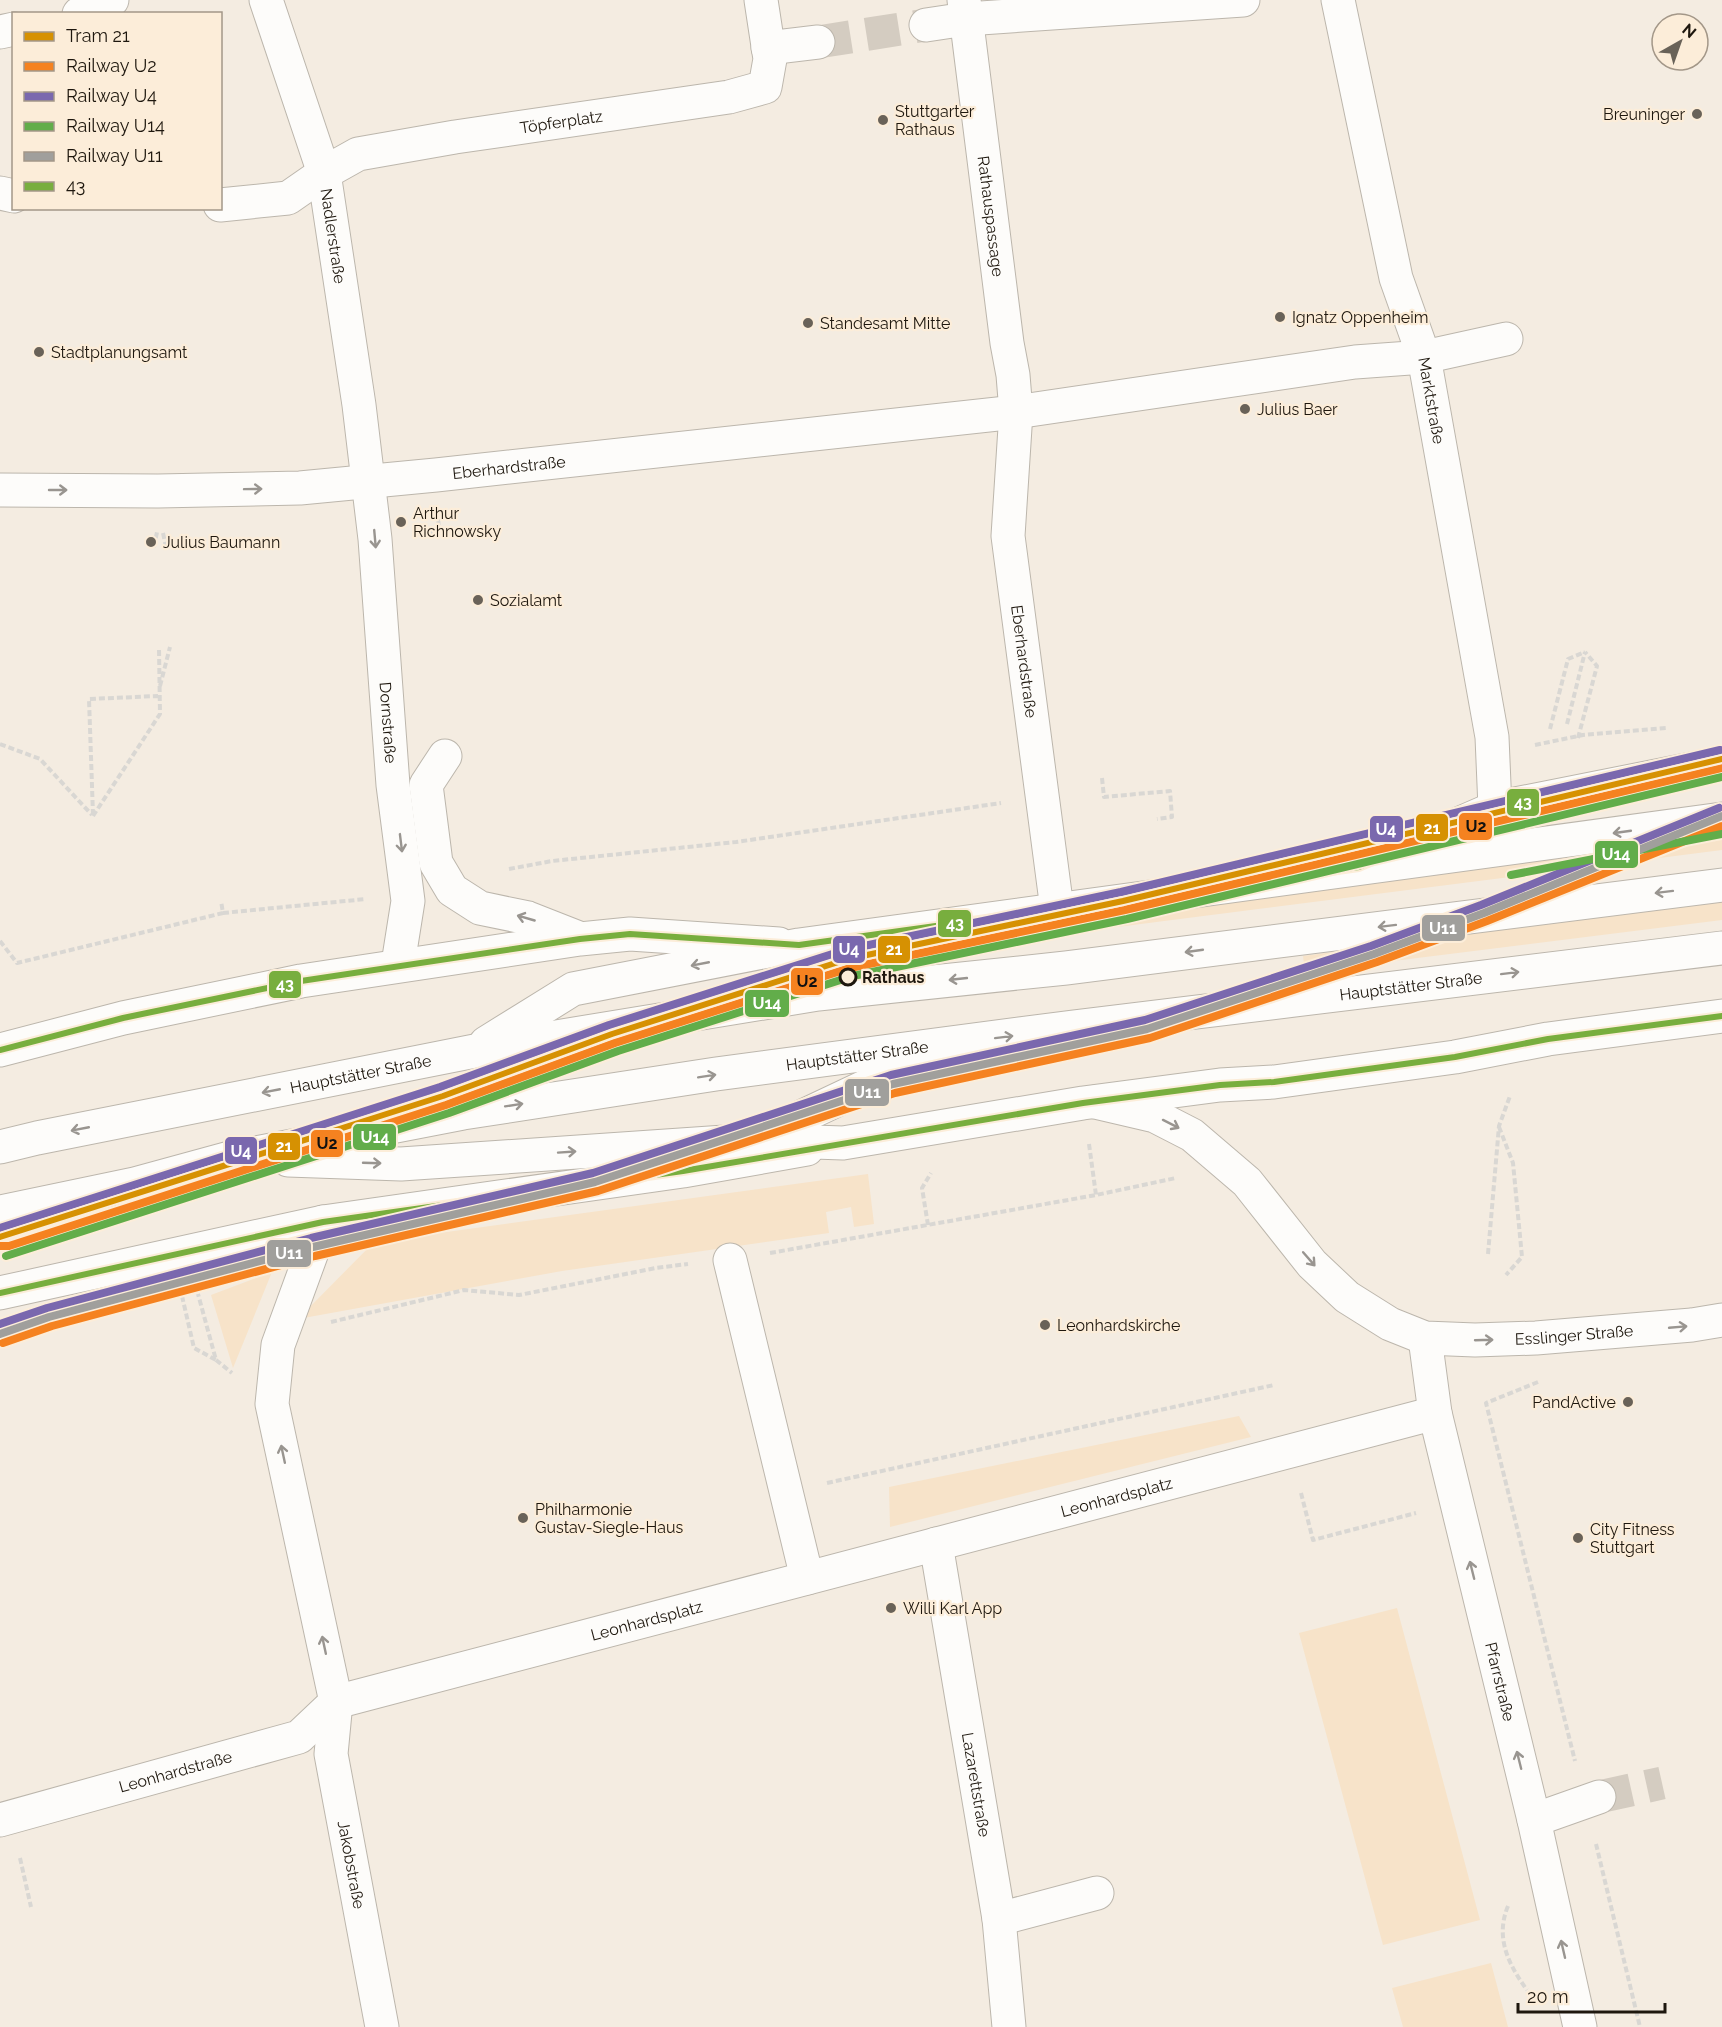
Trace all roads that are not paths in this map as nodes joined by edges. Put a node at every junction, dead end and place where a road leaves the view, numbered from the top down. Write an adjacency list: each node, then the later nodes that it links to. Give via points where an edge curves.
1 (112, 0): 7 (street)
2 (266, 0): 11 (street, Nadlerstraße)
3 (761, 0): 10 (street)
4 (1243, 0): 6 (street)
5 (1338, 0): 14 (street, Marktstraße, via 1396,278)
6 (965, 9): 8 (street); 15 (street, Rathauspassage)
7 (85, 12)
8 (926, 25)
9 (818, 42): 10 (street)
10 (768, 48): 11 (street, Töpferplatz, via 765,87 729,97 358,154)
11 (324, 173): 12 (street, via 288,198); 16 (street, Nadlerstraße)
12 (222, 205)
13 (1506, 339): 14 (street, Eberhardstraße)
14 (1424, 357): 15 (street, Eberhardstraße, via 1355,362); 20 (street, Marktstraße, via 1492,737)
15 (1016, 412): 16 (street, Eberhardstraße); 24 (street, Eberhardstraße, via 1008,536)
16 (369, 481): 17 (street, Eberhardstraße, one-way to 16, via 276,488); 19 (street, Dornstraße, one-way to 19)
17 (0, 490)
18 (1722, 763): 20 (street)
19 (393, 785): 25 (street, one-way to 19, via 528,918 480,908 452,890 436,862 426,785 446,756 405,766); 28 (street, Dornstraße, one-way to 28, via 407,894)
20 (1495, 808): 22 (street)
21 (1722, 819): 22 (street, one-way to 22)
22 (1359, 867): 24 (street)
23 (1722, 885): 32 (street, Hauptstätter Straße, one-way to 32, via 1066,968 818,994)
24 (1057, 909): 26 (street)
25 (580, 939): 26 (street, via 630,934); 28 (street)
26 (799, 945): 32 (street, one-way to 32, via 573,989)
27 (1722, 948): 30 (street, Hauptstätter Straße, one-way to 27)
28 (398, 964): 31 (street, via 135,1016)
29 (1722, 1016): 33 (street, via 1548,1039 1455,1057)
30 (957, 1043): 34 (street); 37 (street, Hauptstätter Straße, one-way to 30, via 463,1113 716,1074)
31 (0, 1050)
32 (473, 1051): 36 (street, Hauptstätter Straße, one-way to 36)
33 (1095, 1102): 35 (street); 44 (street, Esslinger Straße, one-way to 44, via 1155,1116 1192,1135 1247,1182 1312,1264 1347,1297 1390,1324)
34 (754, 1140): 35 (street); 37 (street, one-way to 34, via 401,1164); 38 (street)
35 (843, 1143): 38 (street)
36 (0, 1147)
37 (230, 1158): 39 (street, Hauptstätter Straße, via 135,1184)
38 (683, 1171): 40 (street)
39 (0, 1212)
40 (324, 1222): 42 (street); 48 (street, one-way to 40, via 272,1404 278,1345)
41 (730, 1260): 47 (street)
42 (0, 1293)
43 (1722, 1320): 44 (street, Esslinger Straße, one-way to 43, via 1536,1338 1692,1326)
44 (1425, 1338): 45 (street, Pfarrstraße)
45 (1435, 1413): 46 (street, Leonhardsplatz); 51 (street, Pfarrstraße, one-way to 45)
46 (936, 1544): 47 (street, Leonhardsplatz); 53 (street, Lazarettstraße)
47 (807, 1578): 48 (street, Leonhardsplatz)
48 (336, 1702): 50 (street, Leonhardstraße, via 299,1737); 54 (street, Jakobstraße, via 331,1754)
49 (1592, 1799): 51 (street)
50 (6, 1818)
51 (1534, 1820): 56 (street, Pfarrstraße, one-way to 51)
52 (1097, 1893): 53 (street)
53 (999, 1919): 55 (street, Lazarettstraße)
54 (382, 2027)
55 (1009, 2027)
56 (1580, 2027)

